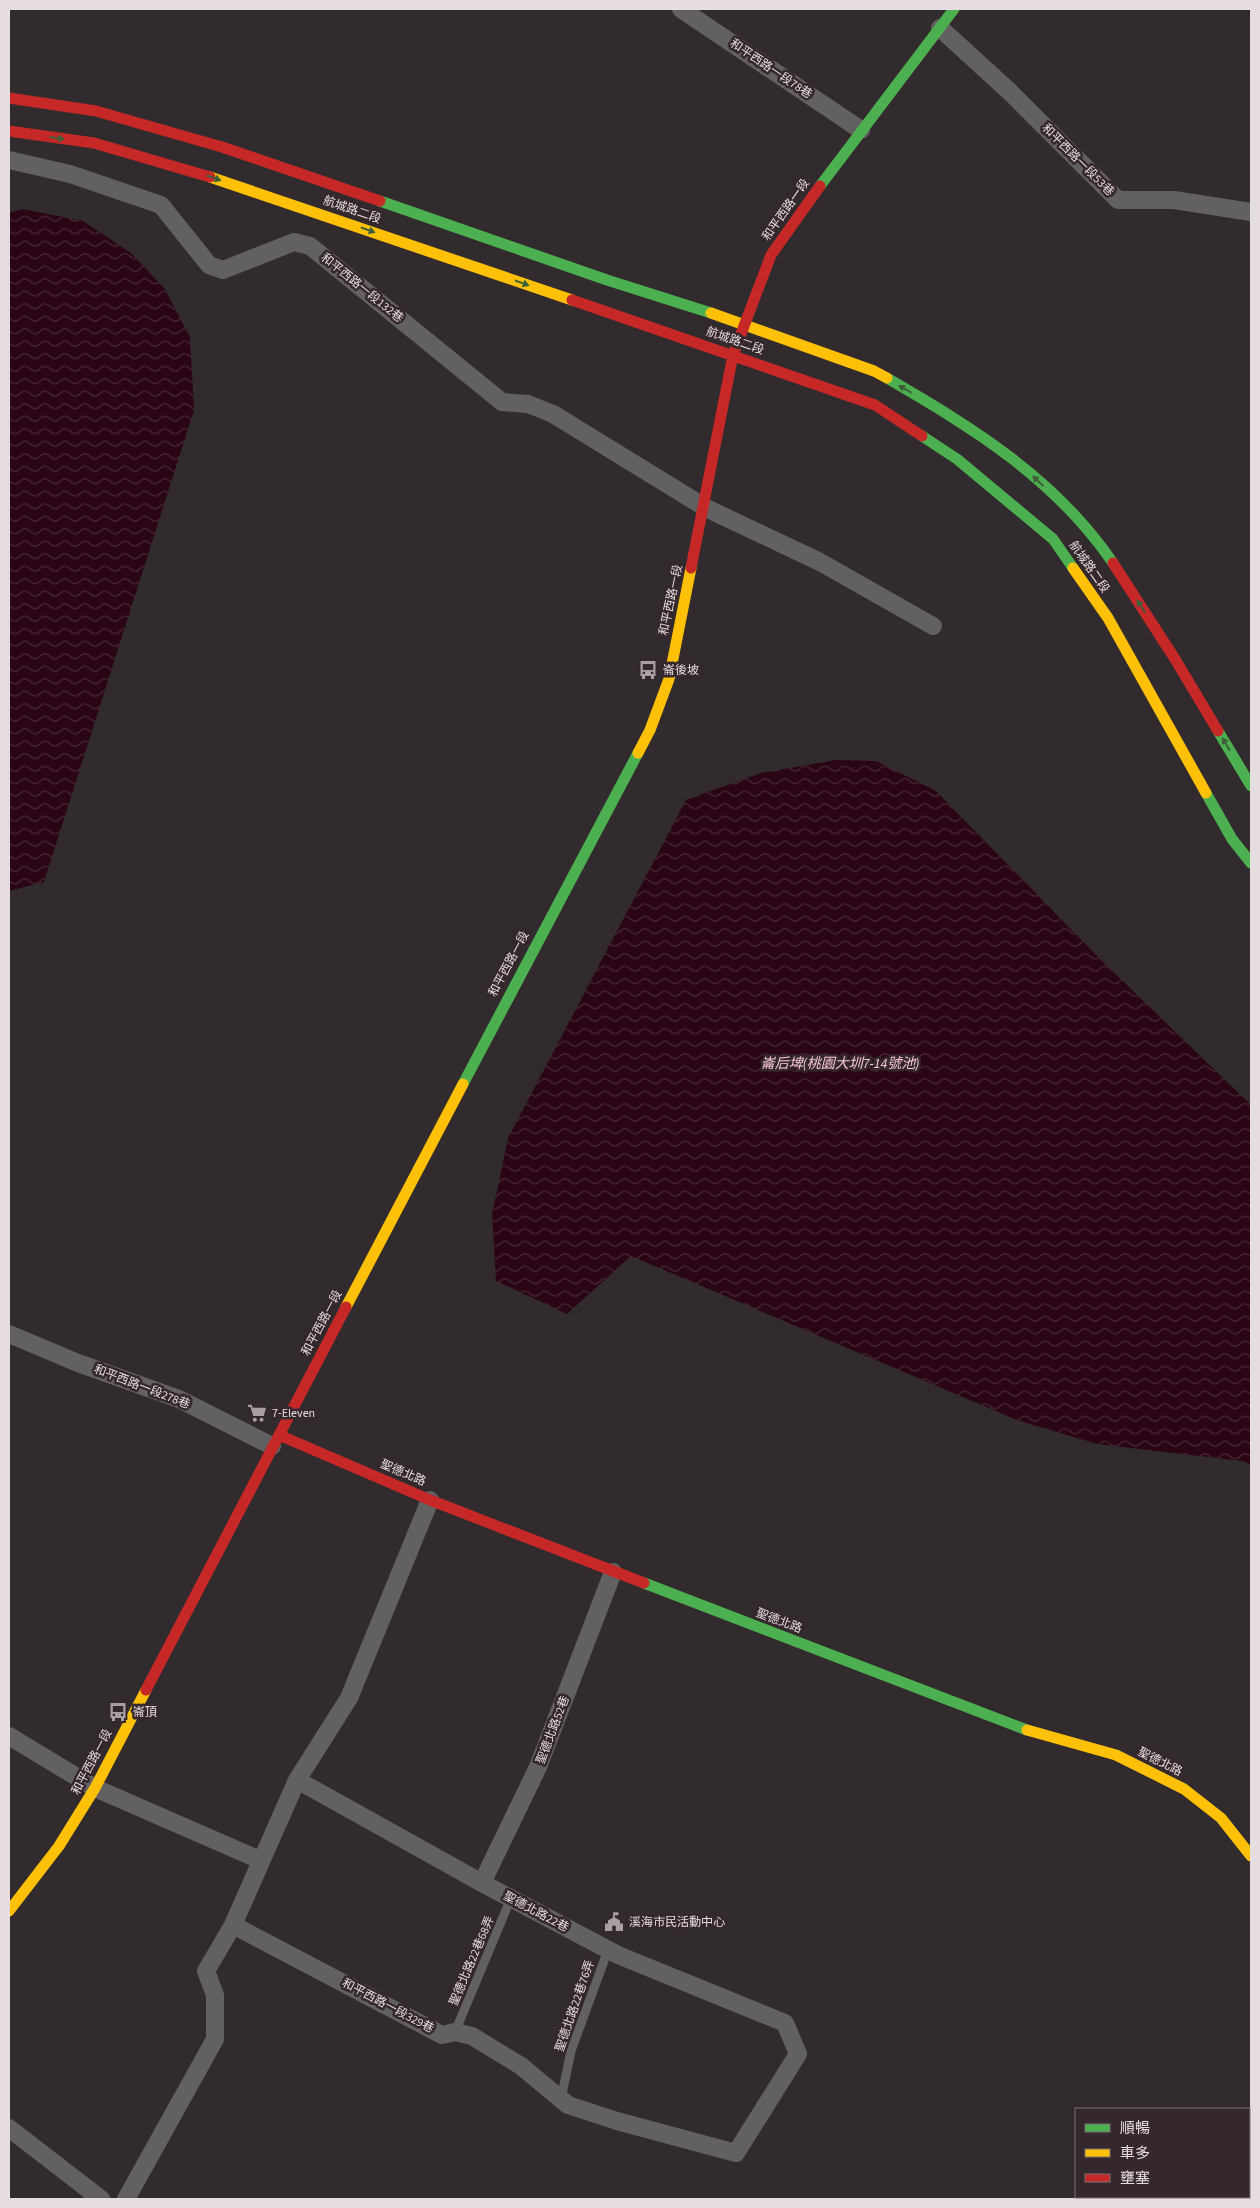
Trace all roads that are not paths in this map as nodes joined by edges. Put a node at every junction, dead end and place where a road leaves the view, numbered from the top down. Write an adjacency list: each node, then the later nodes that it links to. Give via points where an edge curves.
1 (681, 9): 5 (street, 和平西路一段78巷)
2 (954, 9): 3 (street, 和平西路一段)
3 (940, 28): 5 (street, 和平西路一段); 8 (street, 和平西路一段53巷, via 1010,92 1118,200 1174,200)
4 (9, 98): 9 (street, 航城路二段, via 96,111 222,147)
5 (861, 130): 9 (street, 和平西路一段, via 771,255)
6 (9, 131): 10 (street, 航城路二段, one-way to 10, via 94,143 208,176)
7 (9, 160): 11 (street, 和平西路一段132巷, via 70,174 161,206 209,265 223,270 294,242 310,246 502,402 528,404 553,414)
8 (1251, 212)
9 (744, 324): 10 (street, 和平西路一段); 13 (street, 航城路二段, one-way to 9, via 1111,560 1073,513 1015,459 948,414 874,371)
10 (733, 355): 11 (street, 和平西路一段); 14 (street, 航城路二段, via 874,405 957,459 1052,539 1108,618 1232,839)
11 (704, 507): 12 (street, 和平西路一段132巷, via 820,562); 16 (street, 和平西路一段, via 669,679 650,730)
12 (933, 626)
13 (1251, 786)
14 (1251, 863)
15 (9, 1334): 16 (street, 和平西路一段278巷)
16 (276, 1440): 17 (street, 聖德北路); 21 (street, 和平西路一段)
17 (430, 1500): 18 (street, 聖德北路); 20 (street, via 349,1698)
18 (613, 1572): 22 (street, 聖德北路, via 1014,1727 1116,1755 1184,1789 1221,1818); 24 (street, 聖德北路52巷, via 538,1768)
19 (9, 1736): 21 (street)
20 (297, 1780): 23 (street); 24 (street, 聖德北路22巷)
21 (95, 1788): 23 (street); 26 (street, 和平西路一段, via 59,1846)
22 (1251, 1856)
23 (260, 1860): 27 (street)
24 (482, 1883): 25 (street, 聖德北路22巷)
25 (511, 1898): 28 (street, 聖德北路22巷); 29 (lane, 聖德北路22巷68弄)
26 (9, 1910)
27 (233, 1925): 29 (street, 和平西路一段329巷, via 442,2035); 34 (street, via 206,1971 215,1995 215,2039)
28 (608, 1950): 30 (lane, 聖德北路22巷76弄, via 571,2051); 32 (street, 聖德北路22巷, via 786,2023 798,2054)
29 (455, 2032): 30 (street, 和平西路一段329巷, via 472,2036 521,2066)
30 (561, 2099): 32 (street, 和平西路一段329巷, via 568,2105 617,2121)
31 (9, 2128): 33 (street)
32 (736, 2153)
33 (101, 2199)
34 (126, 2199)

